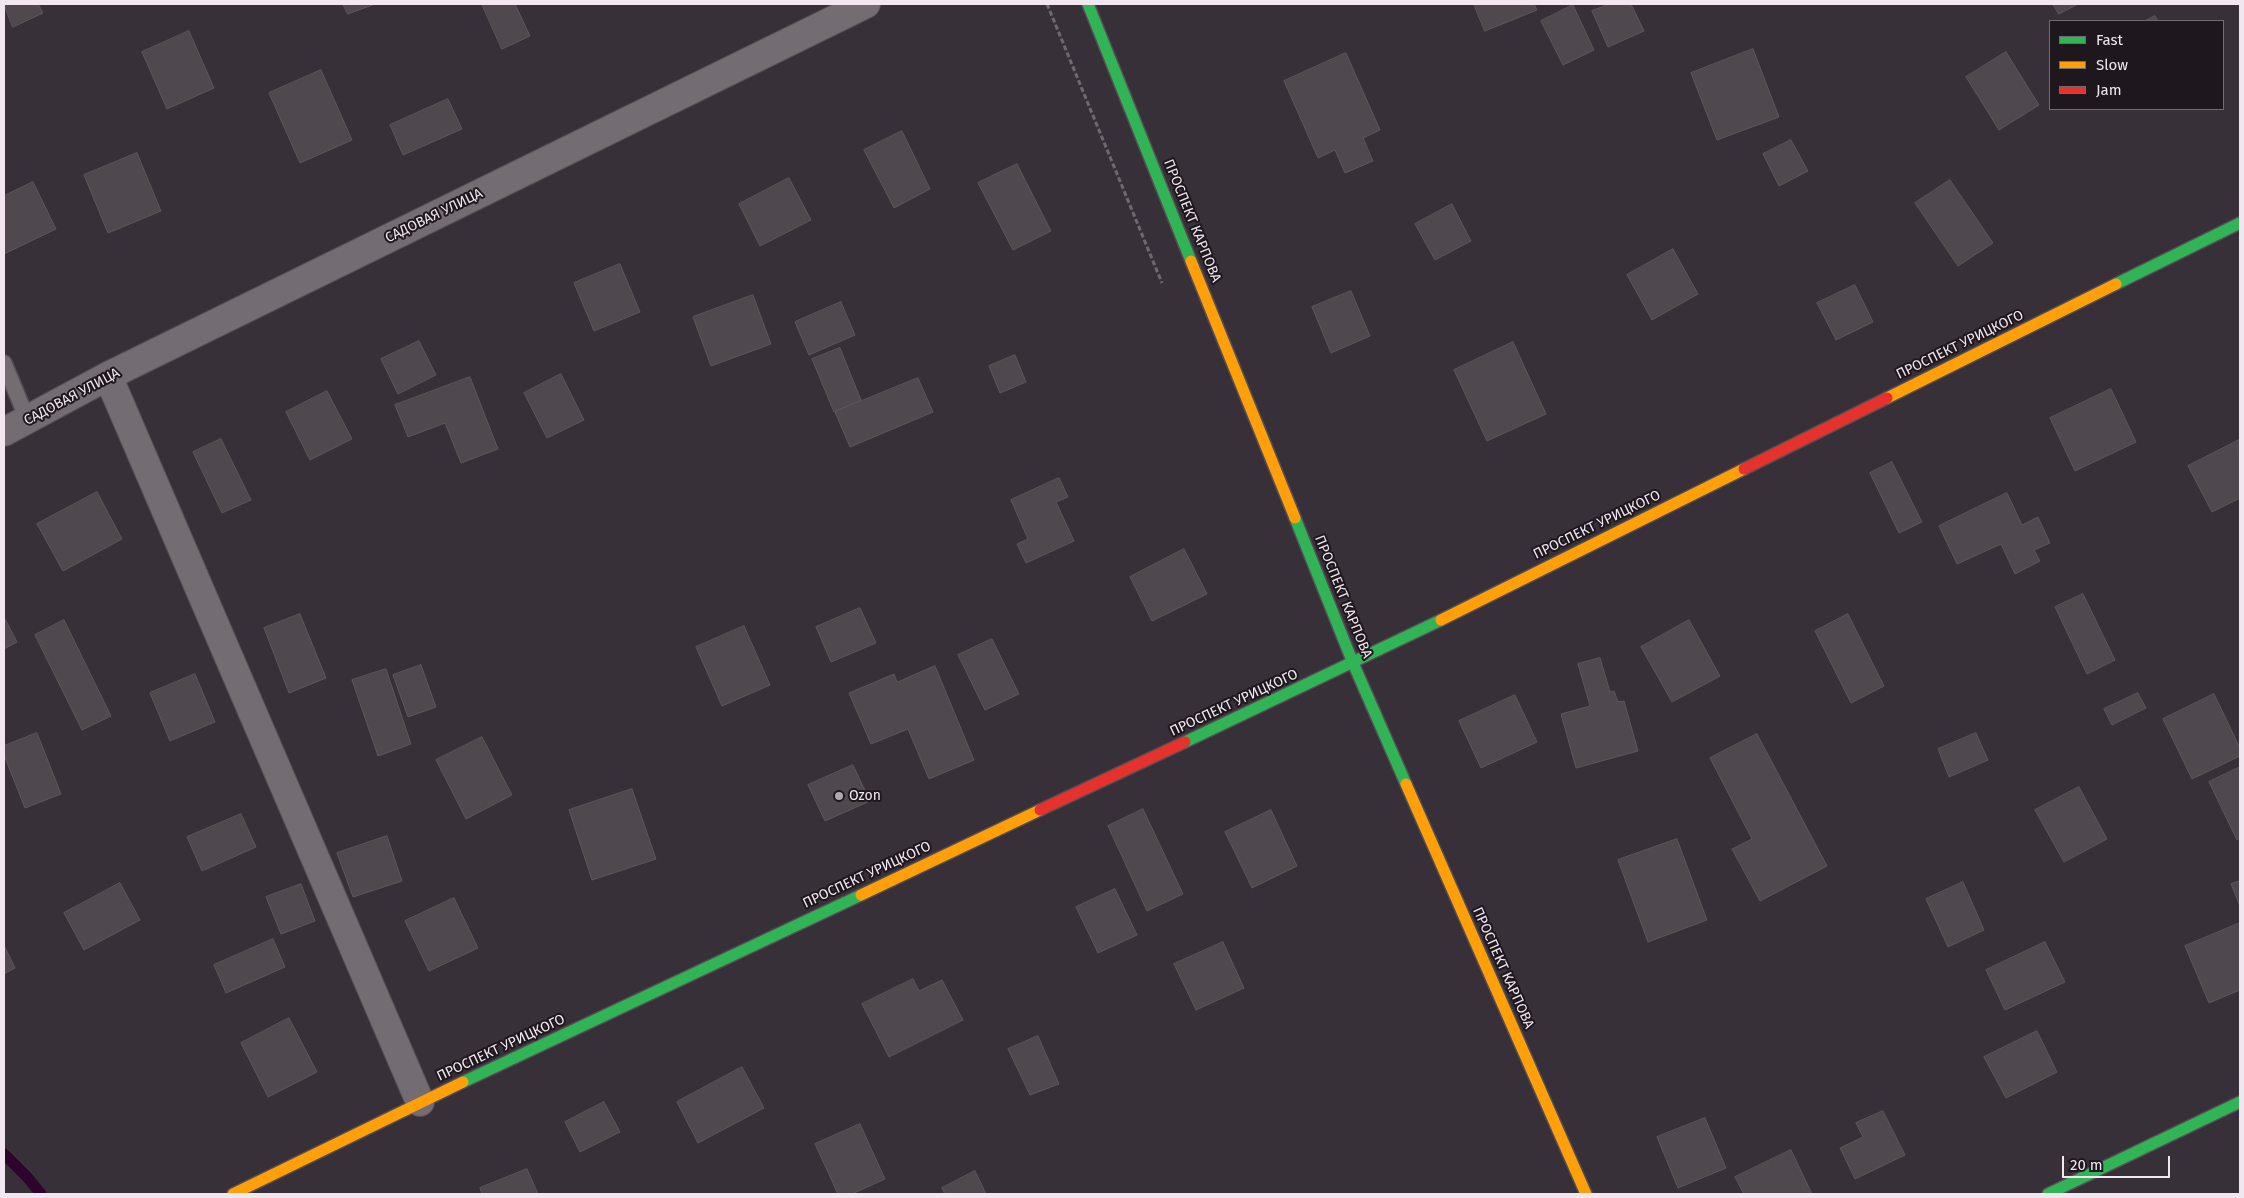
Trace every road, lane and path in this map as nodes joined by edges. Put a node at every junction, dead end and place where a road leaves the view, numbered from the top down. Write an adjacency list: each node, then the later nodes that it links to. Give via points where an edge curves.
1 (866, 4): 5 (street, САДОВАЯ УЛИЦА)
2 (1088, 4): 8 (street, ПРОСПЕКТ КАРПОВА)
3 (2240, 223): 8 (street, ПРОСПЕКТ УРИЦКОГО)
4 (4, 363): 6 (lane)
5 (108, 376): 6 (street, САДОВАЯ УЛИЦА); 9 (street)
6 (28, 421): 7 (street, САДОВАЯ УЛИЦА)
7 (4, 432)
8 (1353, 663): 9 (street, ПРОСПЕКТ УРИЦКОГО); 12 (street, ПРОСПЕКТ КАРПОВА)
9 (420, 1102): 11 (street, ПРОСПЕКТ УРИЦКОГО)
10 (2240, 1102): 13 (street)
11 (233, 1194)
12 (1586, 1194)
13 (2048, 1194)

